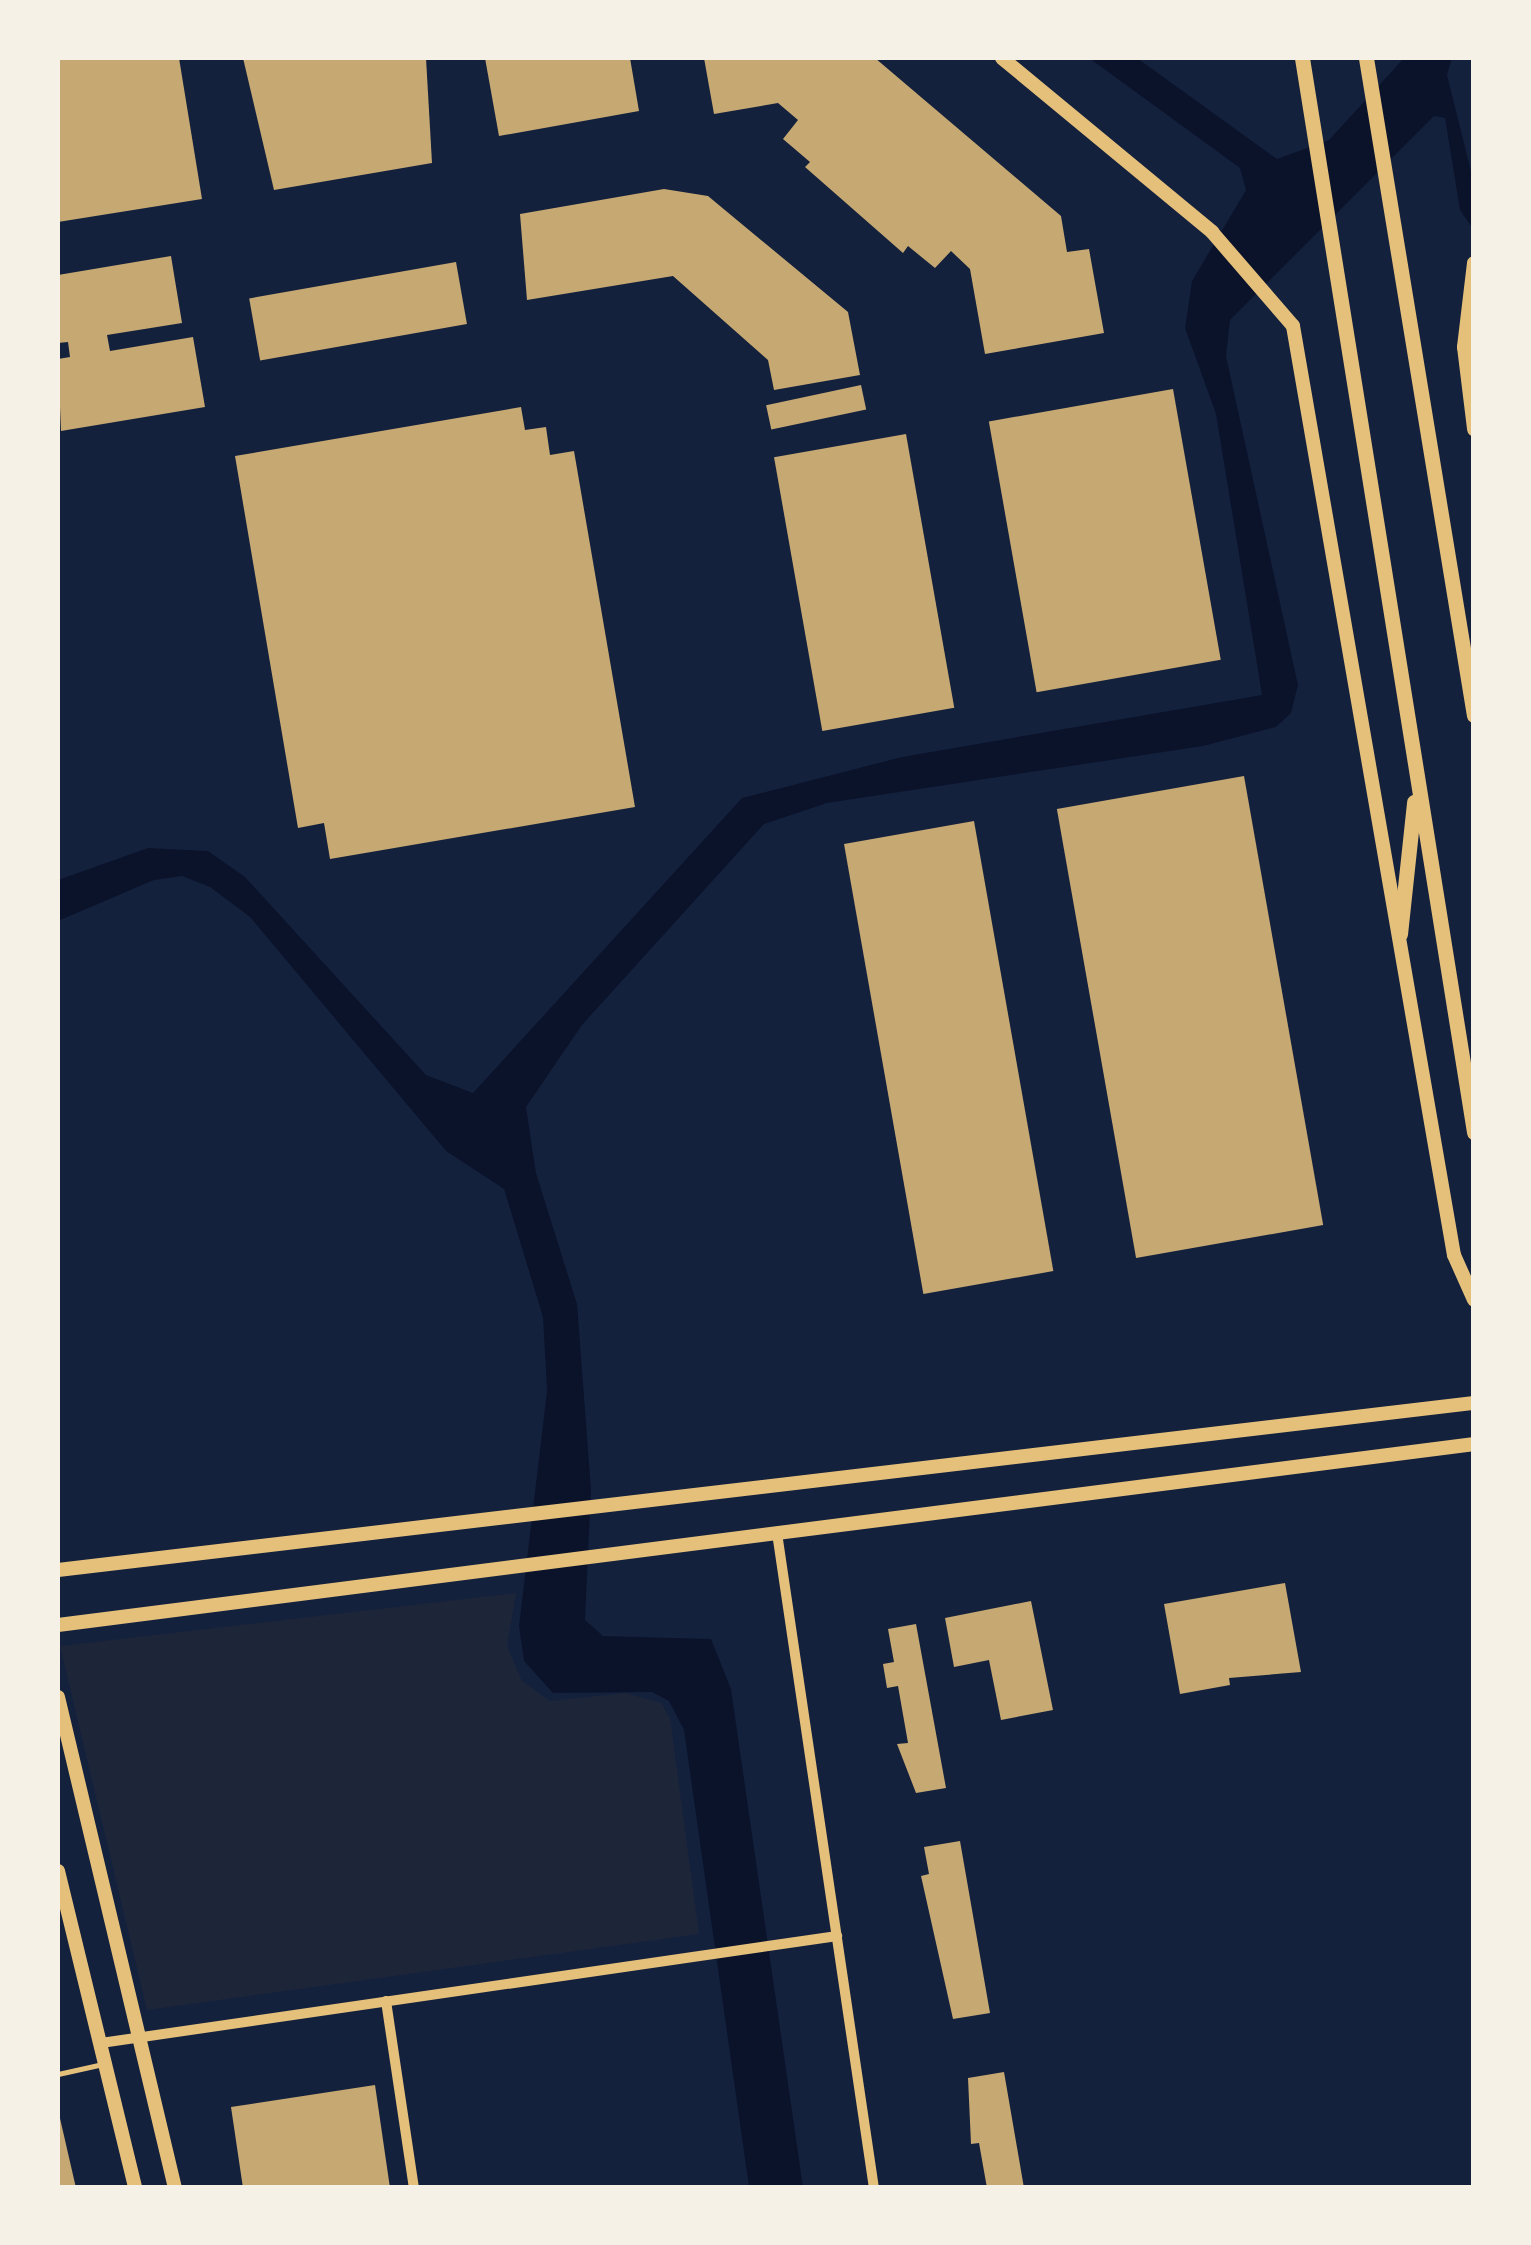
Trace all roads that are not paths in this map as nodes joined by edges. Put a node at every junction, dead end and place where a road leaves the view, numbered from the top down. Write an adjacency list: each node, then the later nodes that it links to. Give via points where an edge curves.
1 (1002, 58): 8 (main road, via 1212,232 1294,326)
2 (1302, 58): 7 (main road)
3 (1366, 63): 6 (main road)
4 (1474, 263): 5 (main road, via 1464,347)
5 (1474, 429)
6 (1474, 715)
7 (1417, 778): 8 (main road); 9 (main road)
8 (1400, 934): 10 (main road, via 1454,1255)
9 (1474, 1132)
10 (1474, 1300)
11 (1474, 1403): 14 (main road)
12 (1474, 1444): 13 (main road)
13 (777, 1533): 15 (main road); 18 (street)
14 (58, 1570)
15 (58, 1624)
16 (58, 1697): 20 (main road)
17 (58, 1872): 21 (main road)
18 (837, 1936): 19 (street); 27 (street)
19 (386, 2001): 20 (street); 26 (street)
20 (139, 2038): 21 (street); 25 (main road)
21 (101, 2043): 22 (main road)
22 (106, 2064): 23 (lane); 24 (main road)
23 (58, 2074)
24 (136, 2188)
25 (176, 2188)
26 (414, 2188)
27 (874, 2188)

